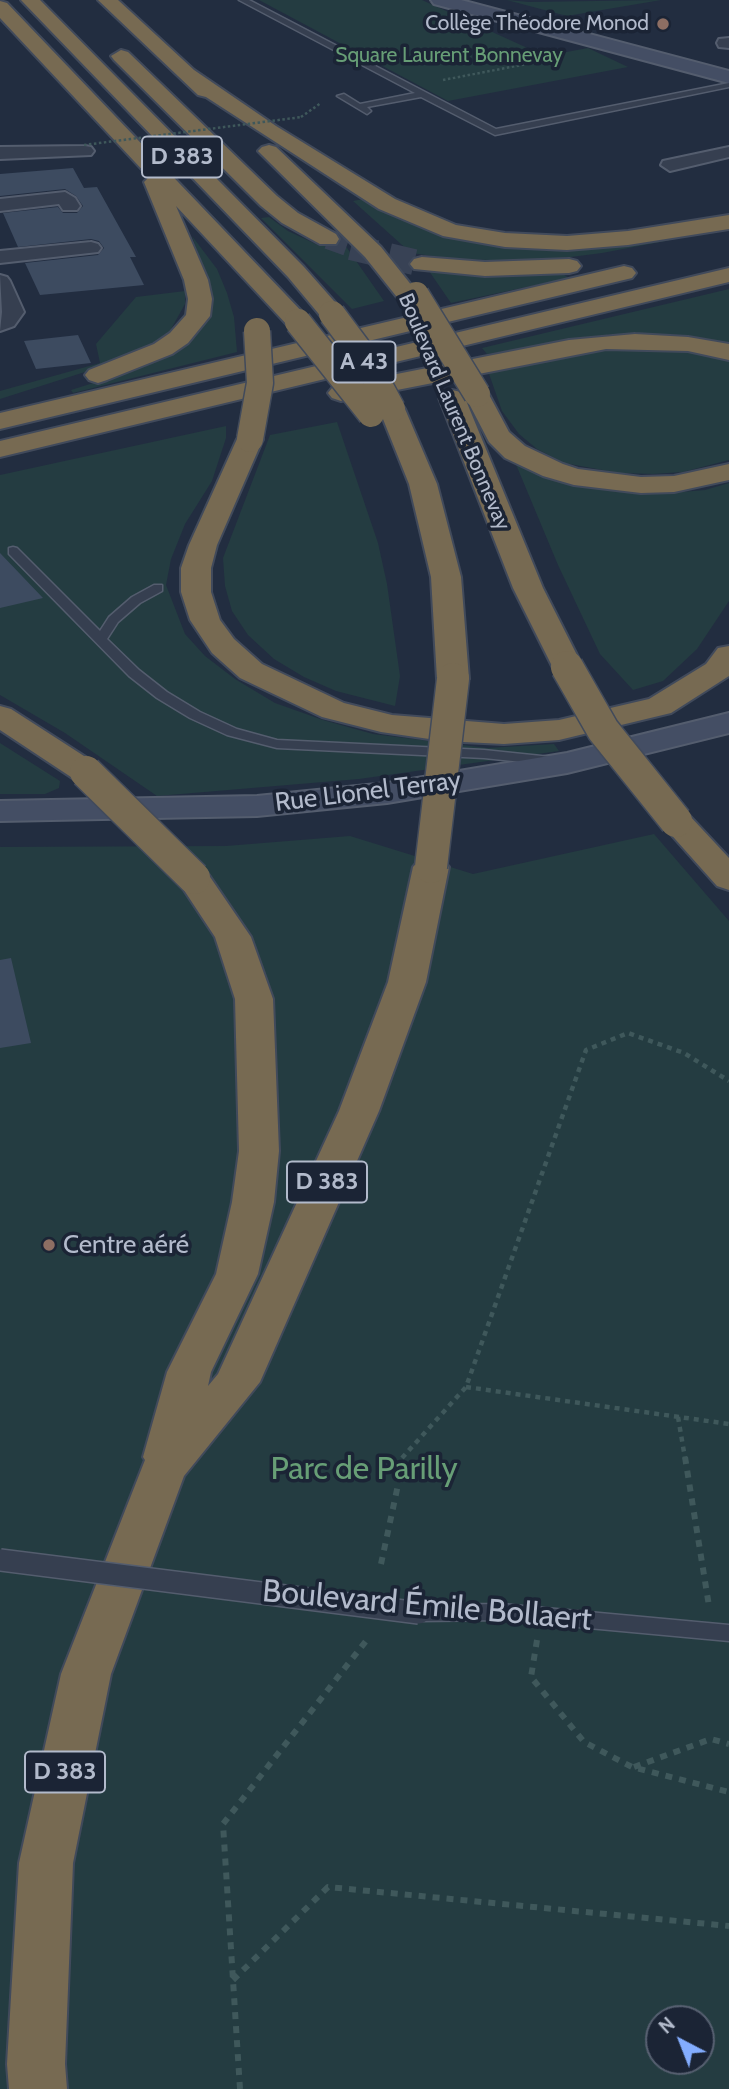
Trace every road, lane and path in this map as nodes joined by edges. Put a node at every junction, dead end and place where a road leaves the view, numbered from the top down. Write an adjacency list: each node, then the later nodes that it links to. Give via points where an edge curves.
1 (30, 0): 40 (highway, D 383, bridge, via 332,314 364,357)
2 (107, 0): 10 (highway, D 383)
3 (243, 0): 13 (lane)
4 (440, 0): 11 (main road)
5 (472, 0): 9 (main road)
6 (0, 7): 23 (highway)
7 (102, 38): 28 (highway, via 269,201)
8 (564, 57): 13 (path)
9 (729, 68)
10 (185, 72): 26 (highway, via 387,204 451,230 505,240 567,243); 38 (highway, Boulevard Laurent Bonnevay / D 383, via 330,207 412,295)
11 (729, 77)
12 (729, 85): 14 (lane, via 495,132)
13 (407, 86): 14 (lane)
14 (423, 94): 17 (lane)
15 (341, 96): 17 (lane)
16 (321, 103): 19 (path, bridge, via 302,117)
17 (360, 106): 18 (lane)
18 (371, 113)
19 (84, 148): 21 (street)
20 (729, 152): 22 (street)
21 (0, 153)
22 (670, 165)
23 (150, 167): 39 (highway, via 197,280 198,316 179,338 150,356); 40 (highway, bridge); 49 (highway, bridge, via 226,258 252,315 260,383 250,439 196,568 196,592 205,620 223,646 251,671 333,710 392,726 504,734 559,730 660,706 718,671)
24 (0, 205): 25 (street, via 65,198)
25 (70, 206)
26 (729, 222)
27 (729, 237): 32 (highway, via 553,267 485,269)
28 (328, 239)
29 (93, 252): 30 (street)
30 (0, 257)
31 (729, 263): 42 (highway, A 43)
32 (422, 264)
33 (646, 269): 41 (highway)
34 (729, 275): 43 (highway, A 43)
35 (0, 281): 36 (street, via 13,312)
36 (0, 325)
37 (729, 352): 44 (highway, via 635,341 569,348)
38 (464, 396): 45 (highway, via 515,452 574,477 674,484); 56 (highway, Boulevard Laurent Bonnevay, bridge, via 528,588 567,667 603,730)
39 (0, 403)
40 (382, 412): 61 (highway, D 383, bridge, via 423,484 446,577 453,678 431,867 407,982 359,1111 237,1382)
41 (0, 421)
42 (0, 436)
43 (0, 449)
44 (0, 463)
45 (729, 472)
46 (13, 551): 48 (lane)
47 (158, 588): 48 (lane, via 113,620)
48 (100, 640): 53 (lane, via 134,673 195,715 277,744 484,754)
49 (729, 655)
50 (0, 716): 61 (highway, bridge, via 86,772 194,878 233,937 254,999 260,1151 253,1202 237,1274 189,1371)
51 (729, 723): 53 (main road, Rue Lionel Terray)
52 (729, 743): 55 (main road, Rue Lionel Terray, via 582,780 396,810 261,824)
53 (567, 763): 54 (main road, Rue Lionel Terray, via 387,793 257,806)
54 (0, 811)
55 (0, 830)
56 (729, 879)
57 (729, 1081): 58 (path, via 684,1053 628,1033 586,1050)
58 (466, 1387): 59 (path); 63 (path, via 402,1459)
59 (678, 1417): 60 (path); 65 (path, via 710,1609)
60 (729, 1424)
61 (163, 1469): 72 (highway, D 383, via 86,1674 46,1863)
62 (0, 1560): 64 (lane, Boulevard Émile Bollaert, bridge, via 419,1612)
63 (381, 1564)
64 (541, 1615): 65 (lane, Boulevard Émile Bollaert); 68 (path, via 531,1677 584,1742)
65 (719, 1633)
66 (366, 1641): 71 (path, via 223,1824)
67 (729, 1744): 68 (path, via 712,1739)
68 (632, 1767): 69 (path)
69 (729, 1792)
70 (729, 1926): 71 (path, via 328,1887)
71 (233, 1980): 73 (path)
72 (38, 2089)
73 (240, 2089)

